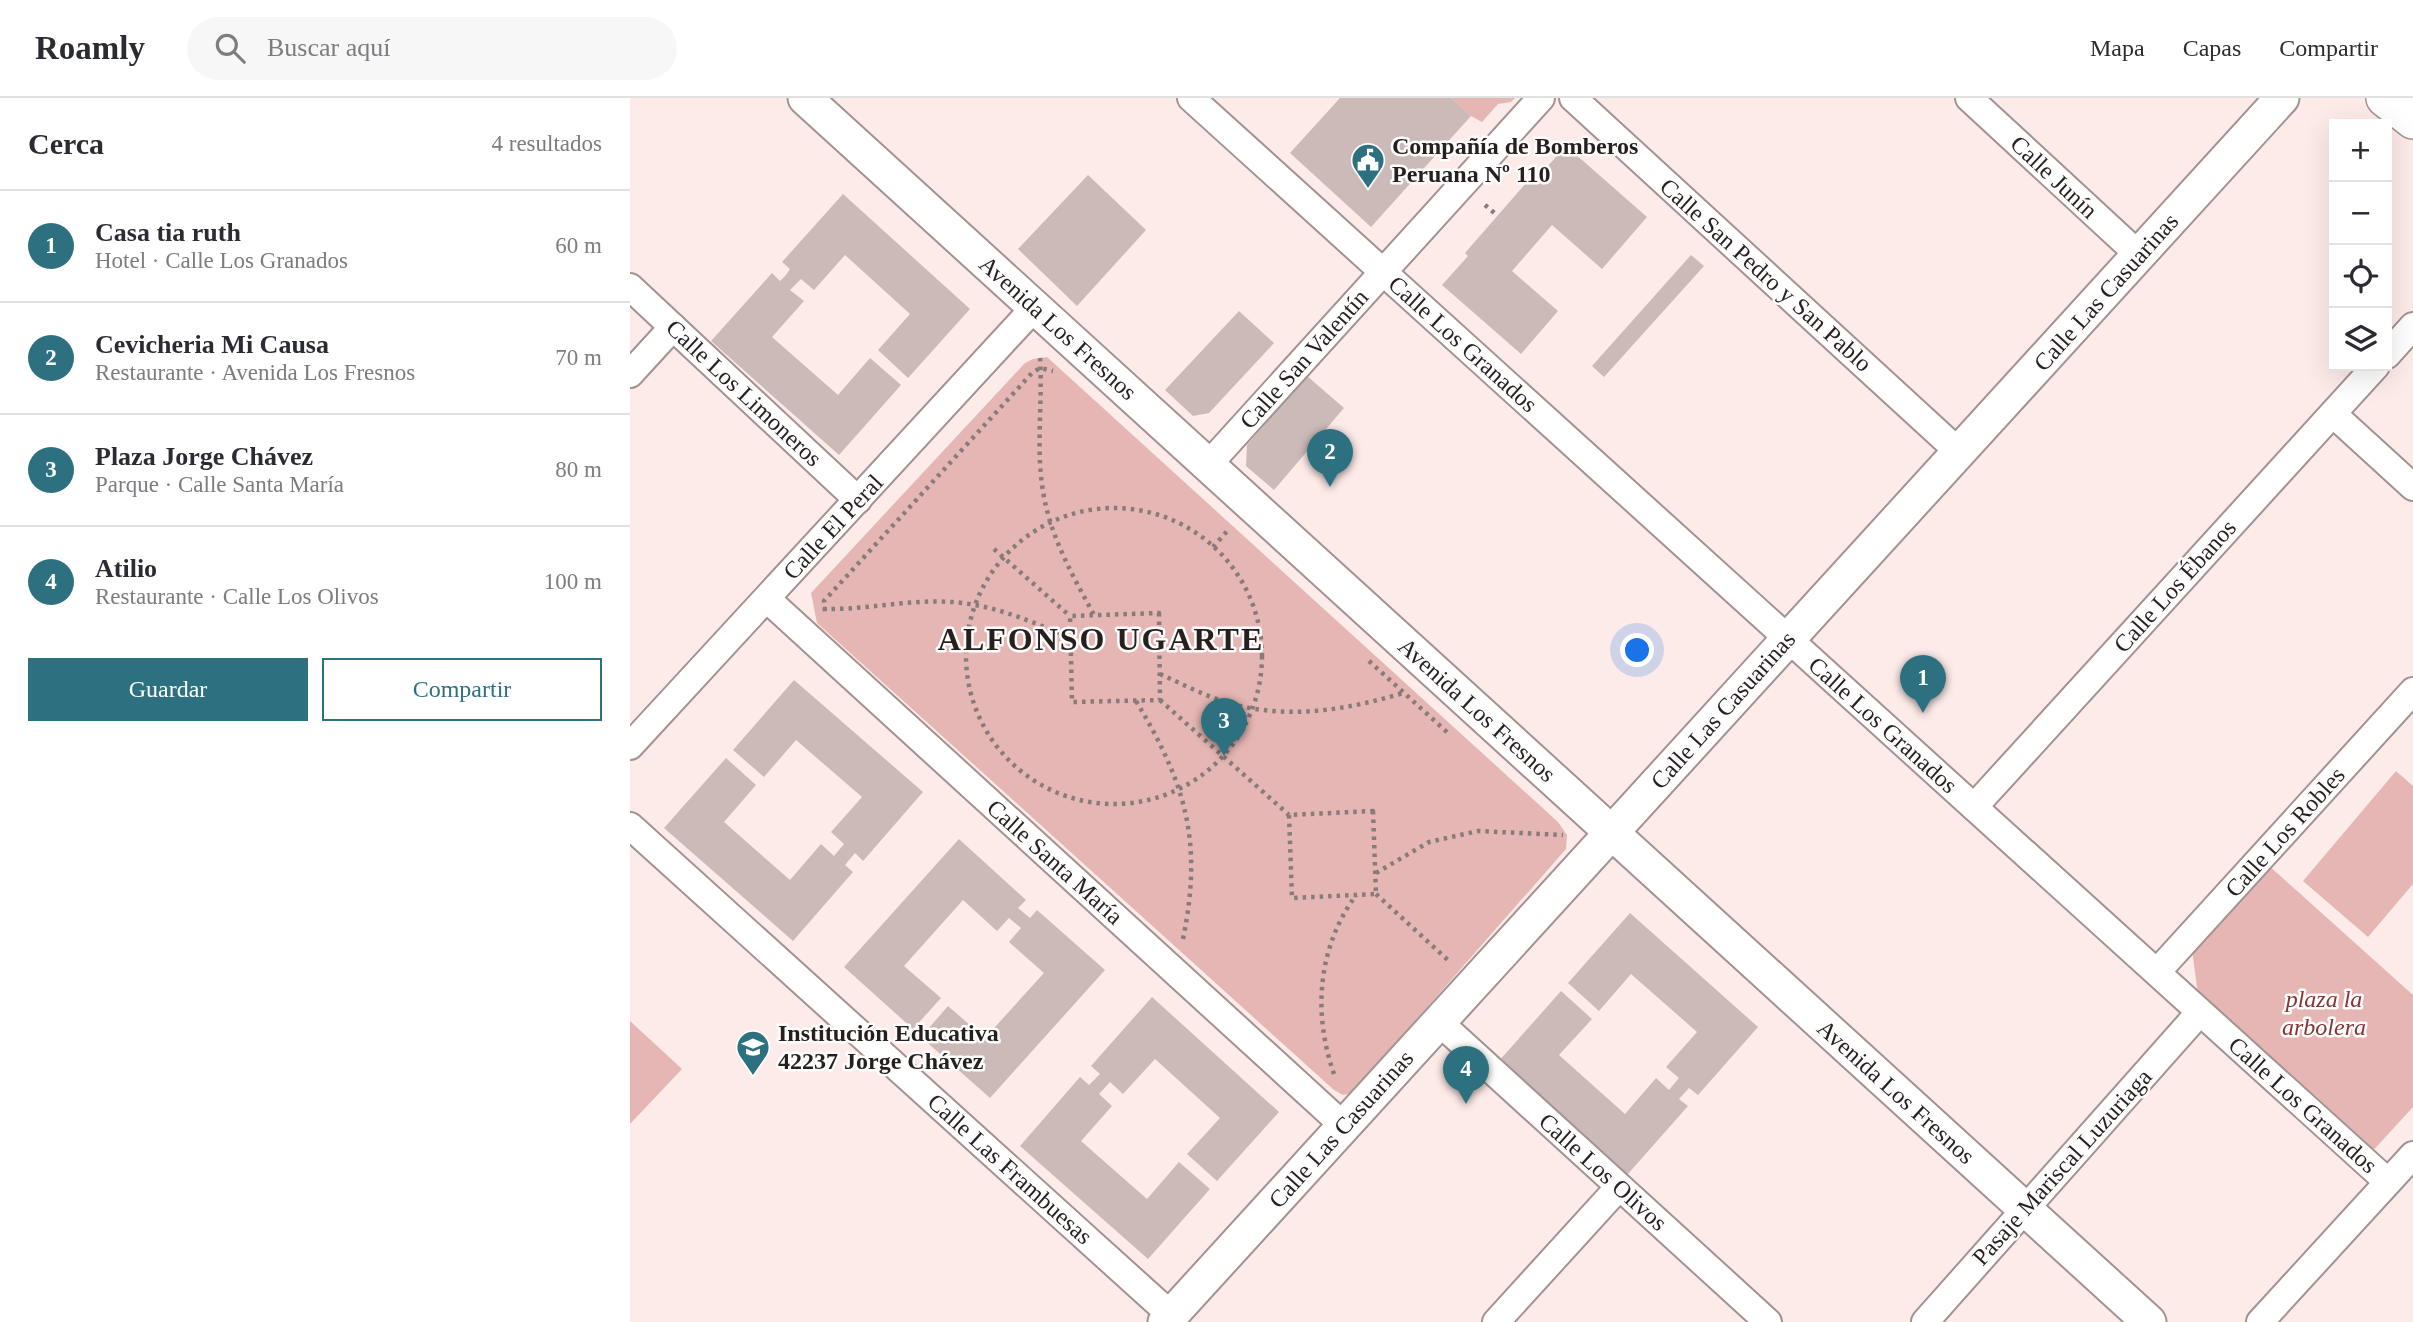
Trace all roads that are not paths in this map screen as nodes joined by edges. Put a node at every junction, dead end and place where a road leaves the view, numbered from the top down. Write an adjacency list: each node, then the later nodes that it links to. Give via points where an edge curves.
1 (805, 98): 12 (street, Avenida Los Fresnos)
2 (1191, 98): 10 (street, Calle Los Granados)
3 (1541, 98): 10 (street, Calle San Valentín)
4 (1573, 98): 19 (street, Calle San Pedro y San Pablo)
5 (1969, 98): 9 (street, Calle Junín)
6 (2282, 98): 9 (street, Calle Las Casuarinas)
7 (2385, 98): 8 (main road)
8 (2413, 120)
9 (2139, 255): 19 (street, Calle Las Casuarinas)
10 (1383, 272): 20 (street, Calle San Valentín); 24 (street, Calle Los Granados)
11 (630, 287): 14 (street, Calle Los Limoneros)
12 (1034, 307): 20 (street, Avenida Los Fresnos); 22 (street, Calle El Peral)
13 (2413, 326): 15 (street)
14 (673, 327): 17 (street); 22 (street, Calle Los Limoneros)
15 (2392, 349)
16 (2372, 371): 18 (street, Calle Los Ébanos)
17 (630, 374)
18 (2333, 414): 21 (street); 27 (street, Calle Los Ébanos)
19 (1960, 453): 24 (street, Calle Las Casuarinas)
20 (1208, 465): 29 (street, Avenida Los Fresnos)
21 (2413, 487)
22 (858, 500): 23 (street, Calle El Peral)
23 (767, 598): 26 (street, Calle El Peral); 33 (street, Calle Santa María)
24 (1788, 639): 27 (street, Calle Los Granados); 29 (street, Calle Las Casuarinas)
25 (2413, 691): 30 (street, Calle Los Robles)
26 (630, 746)
27 (1974, 807): 30 (street, Calle Los Granados)
28 (630, 826): 38 (street, Calle Las Frambuesas)
29 (1612, 833): 32 (street, Calle Las Casuarinas); 37 (street, Avenida Los Fresnos)
30 (2157, 972): 31 (street, Calle Los Granados)
31 (2200, 1012): 35 (street, Calle Los Granados); 37 (street, Pasaje Mariscal Luzuriaga)
32 (1438, 1022): 33 (street, Calle Las Casuarinas); 36 (street, Calle Los Olivos)
33 (1343, 1126): 38 (street, Calle Las Casuarinas)
34 (2413, 1155): 35 (street)
35 (2388, 1182): 43 (street)
36 (1619, 1187): 39 (street); 40 (street, Calle Los Olivos)
37 (2025, 1209): 41 (street, Pasaje Mariscal Luzuriaga); 42 (street, Avenida Los Fresnos)
38 (1168, 1318)
39 (1496, 1322)
40 (1768, 1322)
41 (1924, 1322)
42 (2149, 1322)
43 (2260, 1322)

